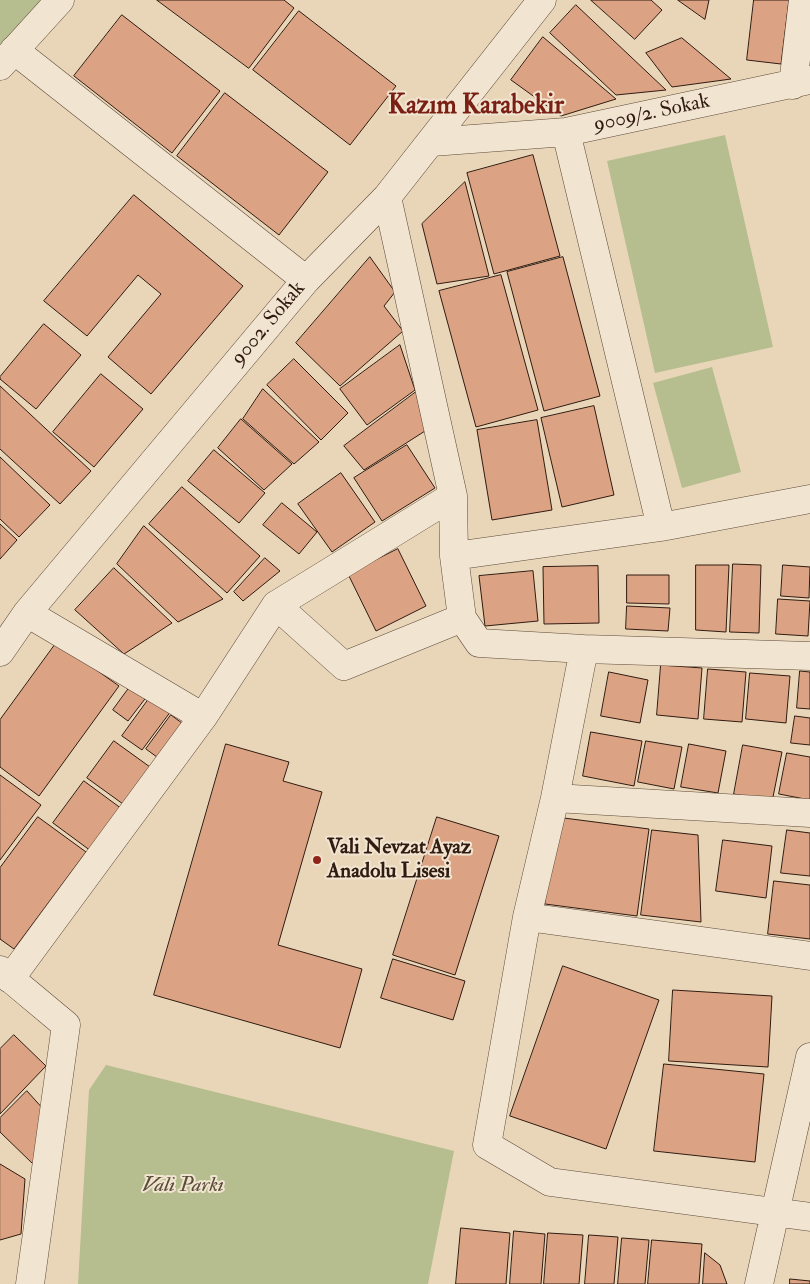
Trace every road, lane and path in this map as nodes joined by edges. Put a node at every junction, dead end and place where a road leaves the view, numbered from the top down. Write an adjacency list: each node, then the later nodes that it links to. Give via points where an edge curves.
1 (60, 0): 4 (street)
2 (542, 0): 7 (street, 9002. Sokak)
3 (803, 0): 5 (street)
4 (7, 58): 9 (street)
5 (802, 83): 6 (street, 9009/2. Sokak)
6 (566, 132): 7 (street, 9009/2. Sokak); 12 (street)
7 (432, 142): 8 (street, 9002. Sokak)
8 (387, 197): 9 (street, 9002. Sokak); 10 (street)
9 (306, 280): 15 (street, 9002. Sokak)
10 (453, 496): 13 (street); 14 (street)
11 (810, 499): 12 (street)
12 (661, 527): 13 (street)
13 (454, 556): 16 (street)
14 (276, 605): 16 (street, via 344,666); 20 (street)
15 (27, 614): 18 (street, 9002. Sokak); 20 (street)
16 (462, 618): 17 (street, via 479,643)
17 (584, 649): 19 (street); 21 (street)
18 (0, 652)
19 (810, 656)
20 (203, 717): 25 (street)
21 (555, 798): 22 (street); 23 (street)
22 (810, 813)
23 (527, 917): 24 (street); 27 (street, via 487,1145 550,1182)
24 (810, 956)
25 (5, 975): 29 (street, via 66,1025)
26 (810, 1056): 27 (street)
27 (776, 1214): 28 (street); 30 (street)
28 (810, 1218)
29 (30, 1284)
30 (759, 1284)

